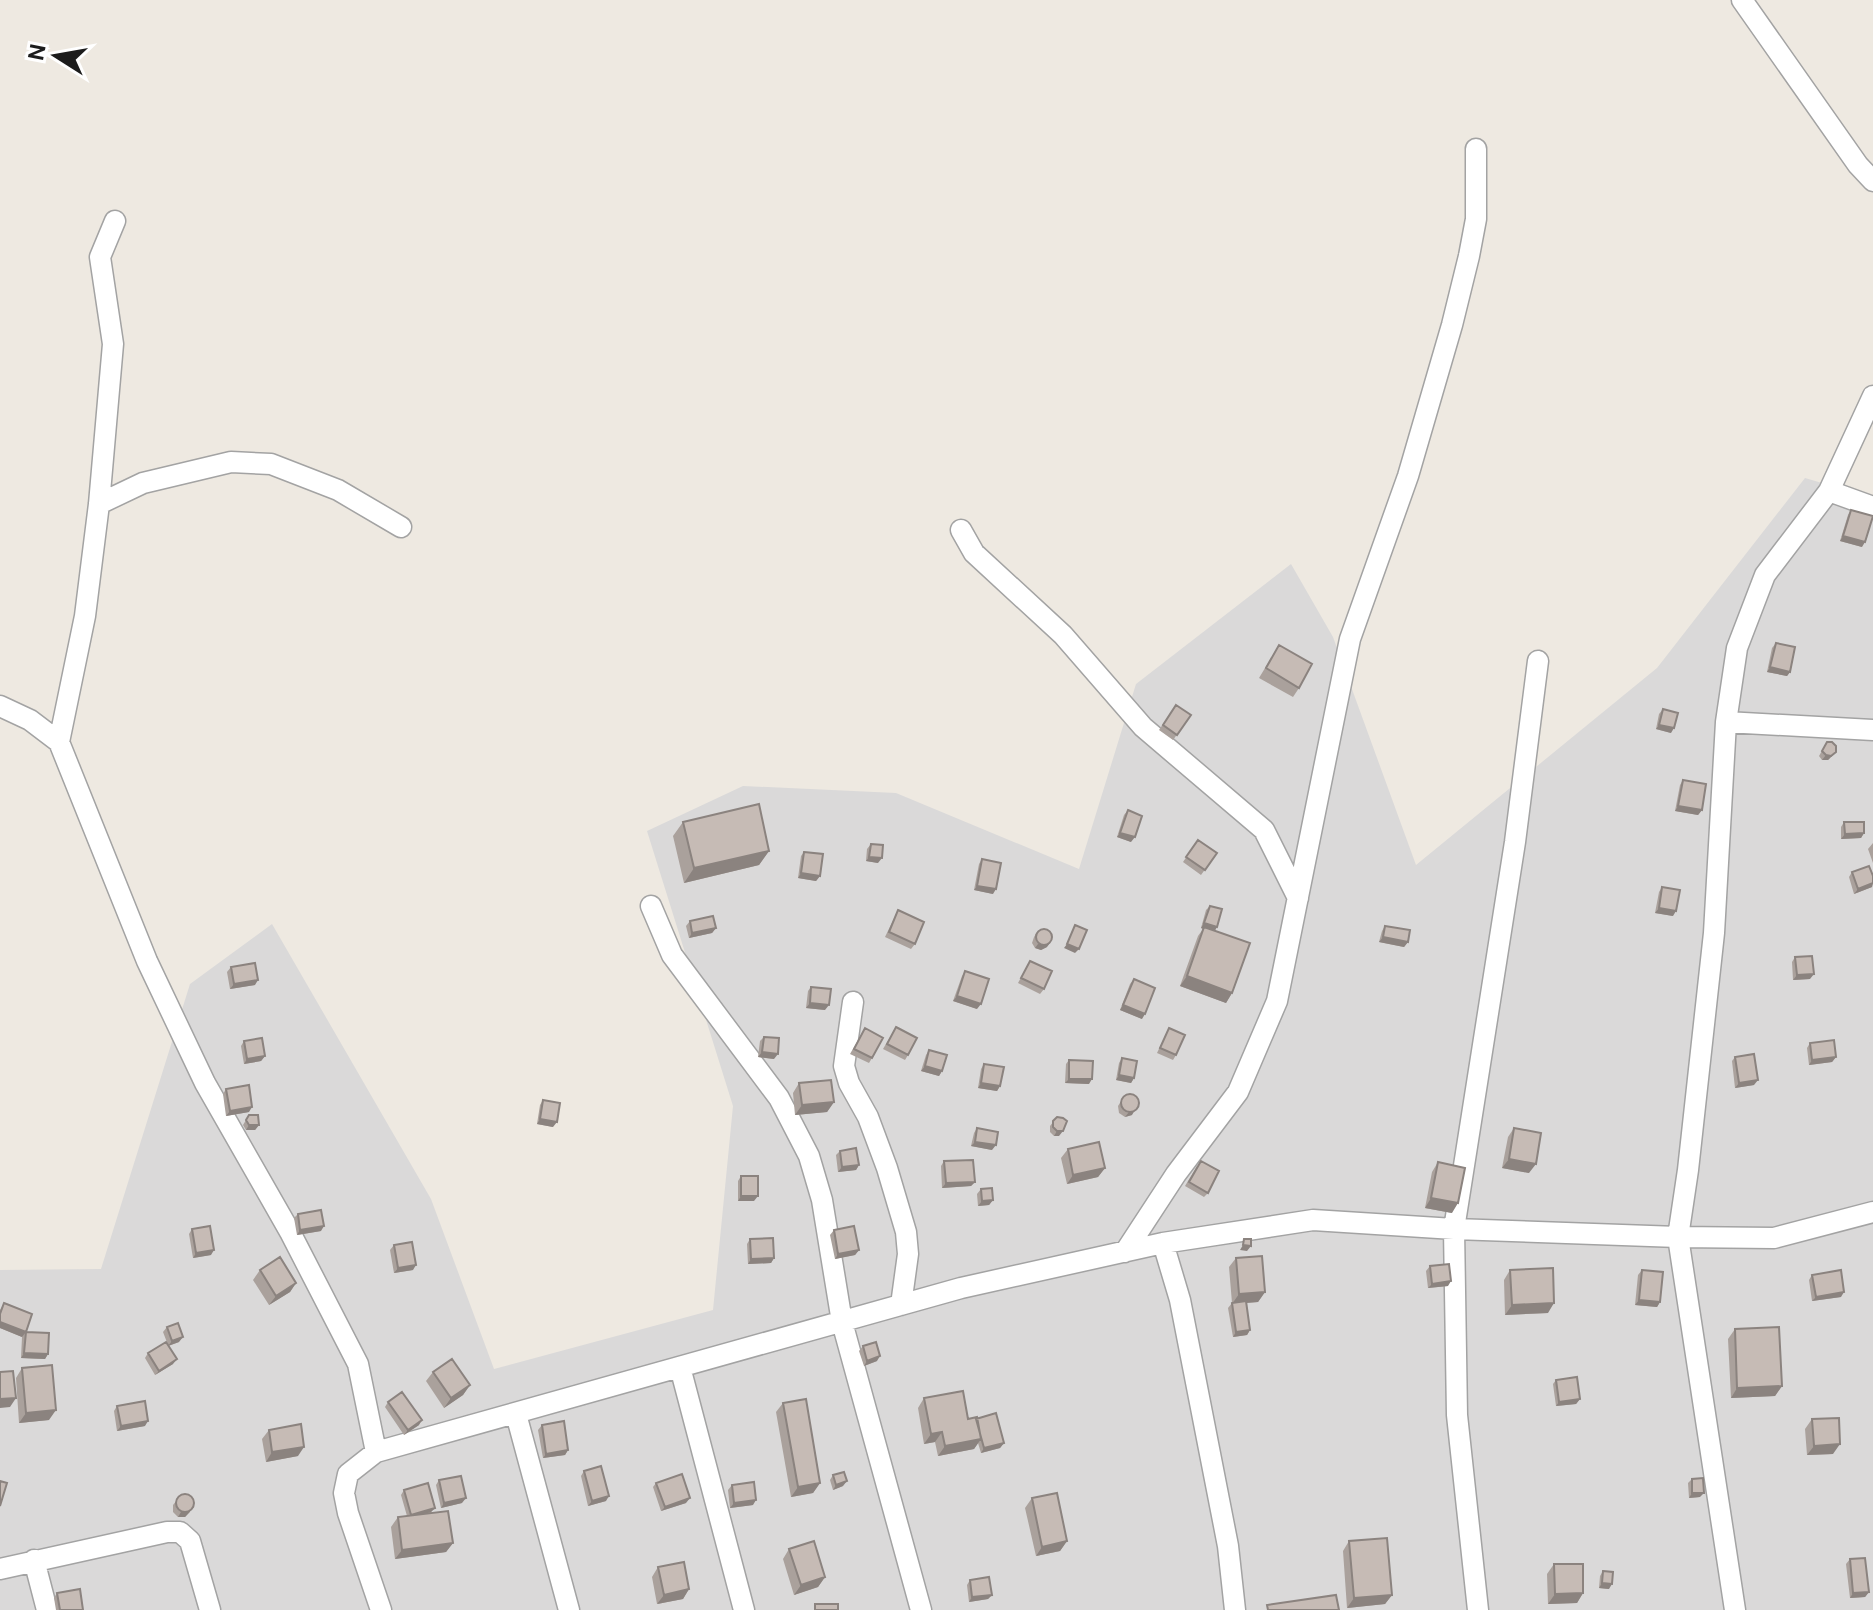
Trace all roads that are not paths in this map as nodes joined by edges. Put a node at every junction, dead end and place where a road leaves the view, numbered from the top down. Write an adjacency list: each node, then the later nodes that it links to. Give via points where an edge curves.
1 (1742, 0): 3 (street)
2 (1476, 149): 16 (street, via 1476,219 1469,256 1408,476 1350,639)
3 (1873, 181)
4 (115, 221): 7 (street, via 100,257 113,344)
5 (1873, 396): 6 (street)
6 (1829, 491): 8 (street); 13 (street, via 1765,575 1737,648)
7 (99, 504): 9 (street, via 143,483 231,462 271,464 338,490); 15 (street, via 85,616)
8 (1873, 507)
9 (401, 527)
10 (961, 530): 16 (street, via 974,553 1063,635 1143,727 1264,830)
11 (1538, 661): 20 (street)
12 (0, 706): 15 (street)
13 (1726, 722): 14 (street); 21 (street, via 1714,933)
14 (1873, 730)
15 (59, 742): 28 (street, via 141,947 205,1083 358,1364)
16 (1298, 898): 23 (street, via 1277,1001 1238,1092)
17 (651, 906): 25 (street, via 672,955 779,1098 809,1156 822,1200)
18 (853, 1002): 24 (street, via 844,1066 868,1117 906,1232)
19 (1870, 1220): 21 (street, via 1774,1238)
20 (1454, 1229): 21 (street); 22 (street, via 1313,1220); 38 (street, via 1457,1415)
21 (1678, 1237): 39 (street)
22 (1163, 1243): 23 (street); 37 (street, via 1180,1300 1228,1546)
23 (1125, 1252): 24 (street)
24 (901, 1305): 25 (street)
25 (842, 1322): 26 (street); 36 (street)
26 (680, 1367): 27 (street); 35 (street)
27 (516, 1414): 28 (street); 34 (street)
28 (376, 1452): 33 (street, via 348,1474 344,1493)
29 (34, 1560): 30 (street); 31 (street); 32 (street, via 180,1532 190,1541)
30 (0, 1569)
31 (47, 1610)
32 (210, 1610)
33 (381, 1610)
34 (569, 1610)
35 (744, 1610)
36 (921, 1610)
37 (1235, 1610)
38 (1478, 1610)
39 (1735, 1610)

